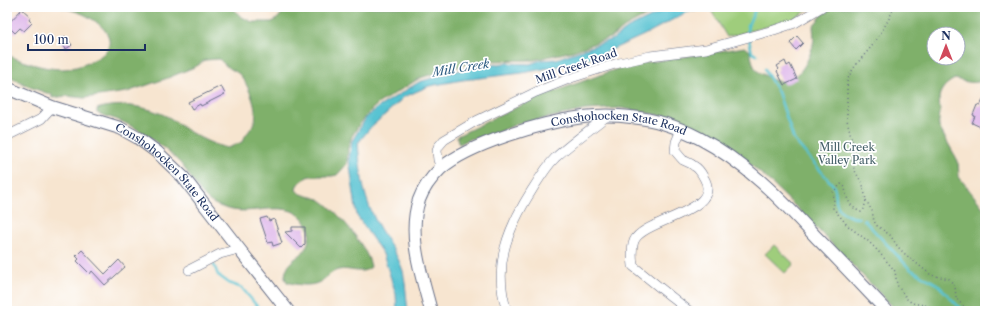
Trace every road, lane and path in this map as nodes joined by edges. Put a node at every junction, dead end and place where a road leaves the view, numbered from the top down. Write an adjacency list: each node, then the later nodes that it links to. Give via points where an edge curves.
1 (822, 7): 8 (street, Mill Creek Road, via 794,23 754,36 694,51 644,57 615,64 536,92 476,121 444,140 437,151)
2 (894, 7): 9 (path, via 880,34 848,77 847,82 847,120 854,148 852,163)
3 (7, 88): 4 (main road, Conshohocken State Road)
4 (52, 107): 7 (street, via 41,119); 10 (main road, Conshohocken State Road, via 120,128 157,152 183,176)
5 (607, 116): 6 (main road, Conshohocken State Road, via 643,118); 8 (main road, Conshohocken State Road, via 573,118 521,132 474,149); 14 (street, via 556,158 540,176 516,216 508,236 502,266 502,285)
6 (681, 130): 15 (street, via 675,151 695,166 705,179 707,190 694,208 646,229 634,241 631,255 633,266); 16 (main road, Conshohocken State Road, via 701,139 758,178)
7 (7, 136)
8 (442, 168): 13 (main road, Conshohocken State Road, via 423,191 416,219 417,254)
9 (866, 200): 17 (path, via 861,212 849,202 845,187 841,184 833,192 833,208 895,271 897,285 907,299); 18 (path, via 876,225 890,235 898,247 925,271 949,279 954,286 956,298)
10 (239, 249): 11 (street, via 220,254); 12 (main road, Conshohocken State Road)
11 (190, 270)
12 (288, 311)
13 (431, 311)
14 (507, 311)
15 (688, 311)
16 (887, 311)
17 (936, 311)
18 (968, 311)

